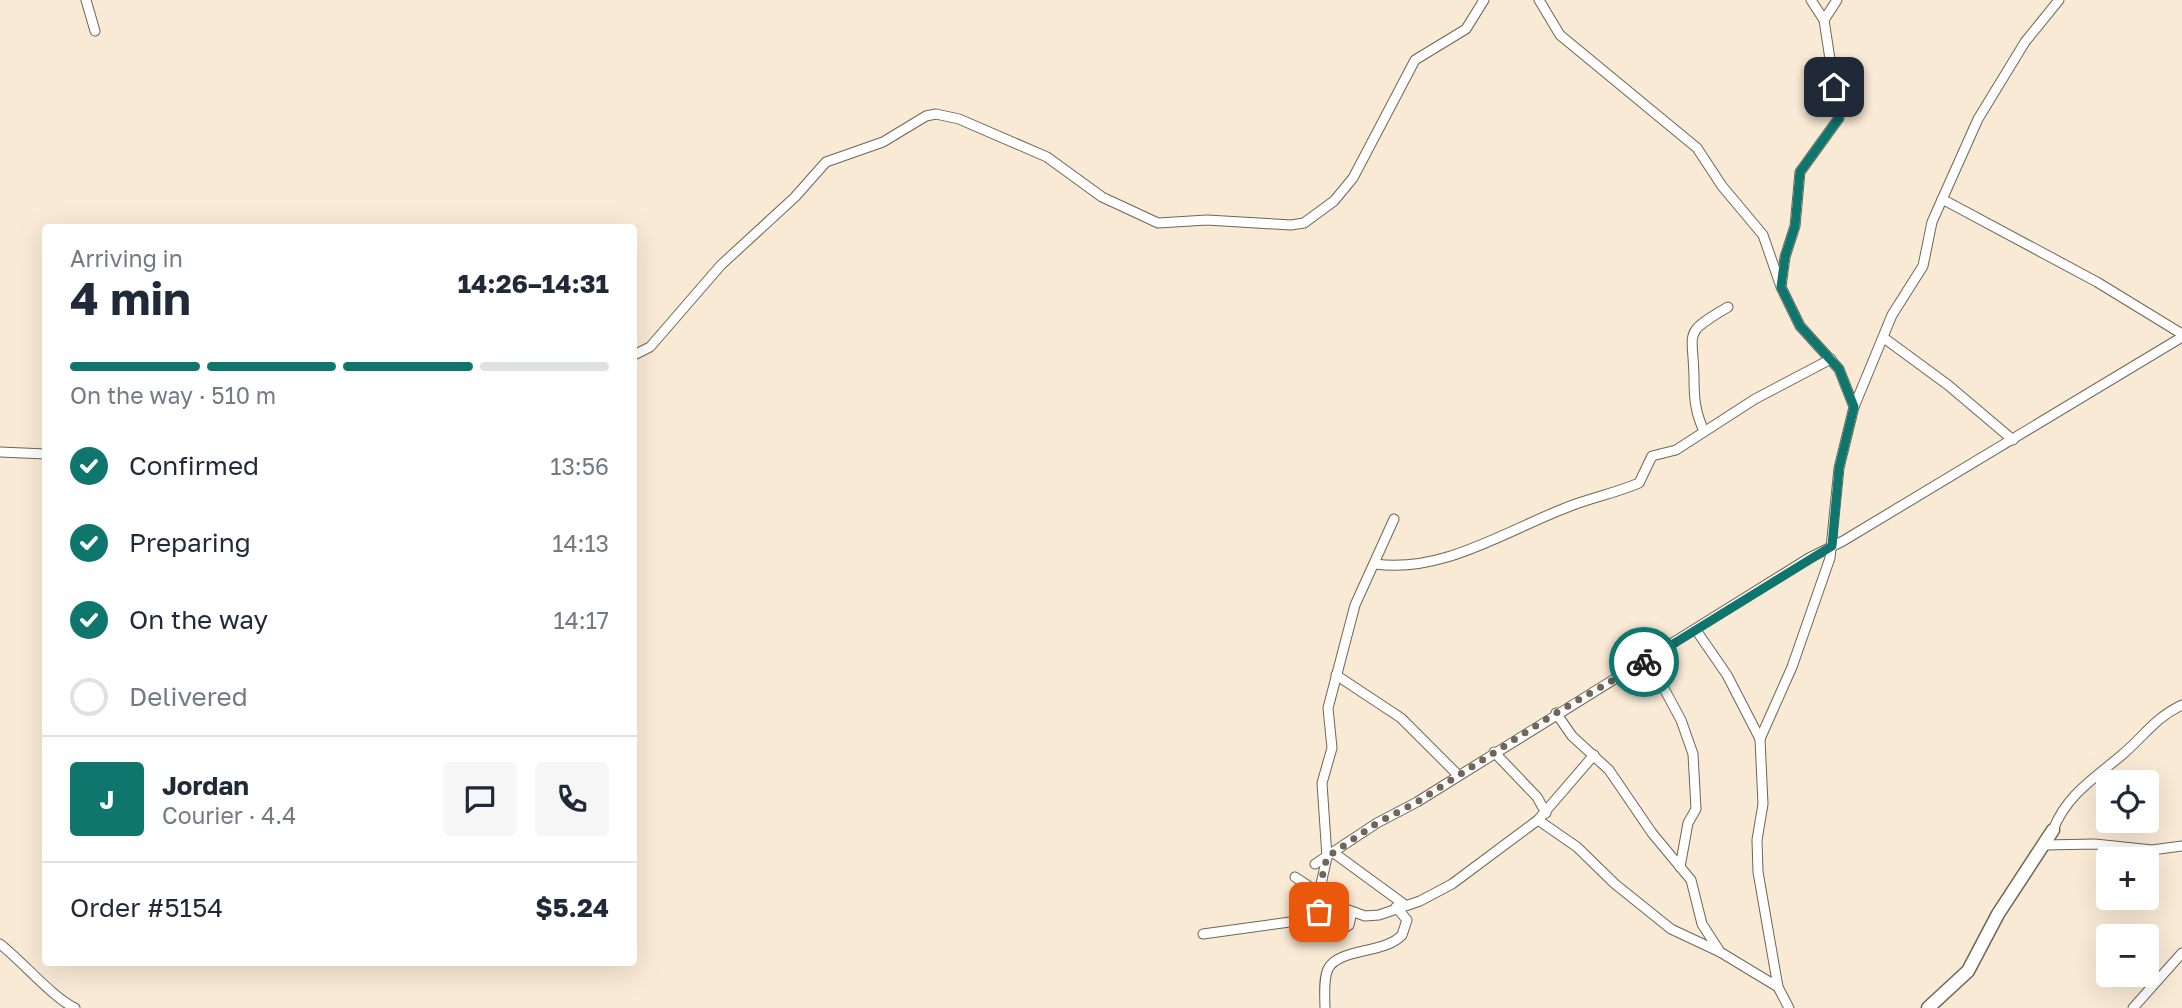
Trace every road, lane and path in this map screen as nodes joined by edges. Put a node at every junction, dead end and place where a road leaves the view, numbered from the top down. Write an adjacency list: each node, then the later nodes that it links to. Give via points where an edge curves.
1 (86, 0): 8 (street)
2 (1484, 0): 14 (street, via 1466,29 1415,60 1353,178 1334,201 1304,223 1158,223 1102,197 1047,157 959,119 926,116 883,142 826,162 720,265 650,347)
3 (1539, 0): 10 (street, via 1560,34 1697,148 1765,238)
4 (1811, 0): 7 (street)
5 (1836, 0): 7 (street)
6 (2059, 0): 9 (street, via 2030,33 1997,87)
7 (1824, 20): 10 (street, via 1839,118 1800,172 1795,226)
8 (95, 31)
9 (1942, 200): 12 (street, via 2098,282); 13 (street, via 1932,222 1923,266 1892,315)
10 (1781, 287): 15 (street, via 1800,326)
11 (1728, 307): 17 (street, via 1700,324 1690,340 1693,400)
12 (2182, 336): 18 (street)
13 (1884, 338): 16 (street); 18 (street)
14 (637, 354)
15 (1831, 359): 16 (street); 17 (street)
16 (1854, 407): 22 (street, via 1839,468)
17 (1704, 431): 23 (street, via 1676,450 1652,456 1642,481 1625,489 1436,559 1398,567)
18 (2012, 440): 22 (street)
19 (0, 452): 20 (street)
20 (42, 454)
21 (1394, 519): 23 (street)
22 (1832, 546): 24 (street); 29 (street, via 1792,667)
23 (1375, 564): 26 (street, via 1355,605)
24 (1696, 630): 25 (street); 29 (street, via 1727,674)
25 (1648, 659): 28 (street); 40 (street, via 1681,720 1693,754 1696,809 1688,824)
26 (1336, 675): 32 (street, via 1401,719); 38 (street, via 1327,713 1332,748 1322,782)
27 (2182, 705): 35 (street, via 2161,715 2123,754 2083,785)
28 (1556, 713): 30 (street); 31 (street, via 1572,736)
29 (1760, 739): 50 (street, via 1763,804 1758,872)
30 (1494, 752): 32 (street); 33 (street, via 1531,789)
31 (1594, 755): 33 (street); 40 (street)
32 (1458, 775): 38 (street)
33 (1546, 813): 34 (street)
34 (1538, 820): 43 (street, via 1452,884); 48 (street, via 1577,847 1671,929)
35 (2053, 830): 36 (street)
36 (2045, 845): 37 (street, via 2152,850); 54 (street, via 1998,914 1968,971)
37 (2182, 846)
38 (1331, 855): 39 (street); 42 (street); 43 (street)
39 (1315, 864)
40 (1680, 867): 48 (street, via 1691,880 1702,924)
41 (1295, 877): 42 (street)
42 (1319, 893): 44 (street); 45 (street)
43 (1401, 906): 44 (street, via 1373,916); 52 (street, via 1407,920 1402,935 1382,947 1334,962 1326,972)
44 (1352, 912): 45 (street, via 1346,930)
45 (1322, 927): 46 (street, via 1286,922)
46 (1203, 934)
47 (0, 944): 51 (street)
48 (1720, 952): 50 (street)
49 (2182, 953): 55 (street)
50 (1777, 987): 53 (street)
51 (75, 1008)
52 (1325, 1008)
53 (1789, 1008)
54 (1928, 1008)
55 (2133, 1008)

